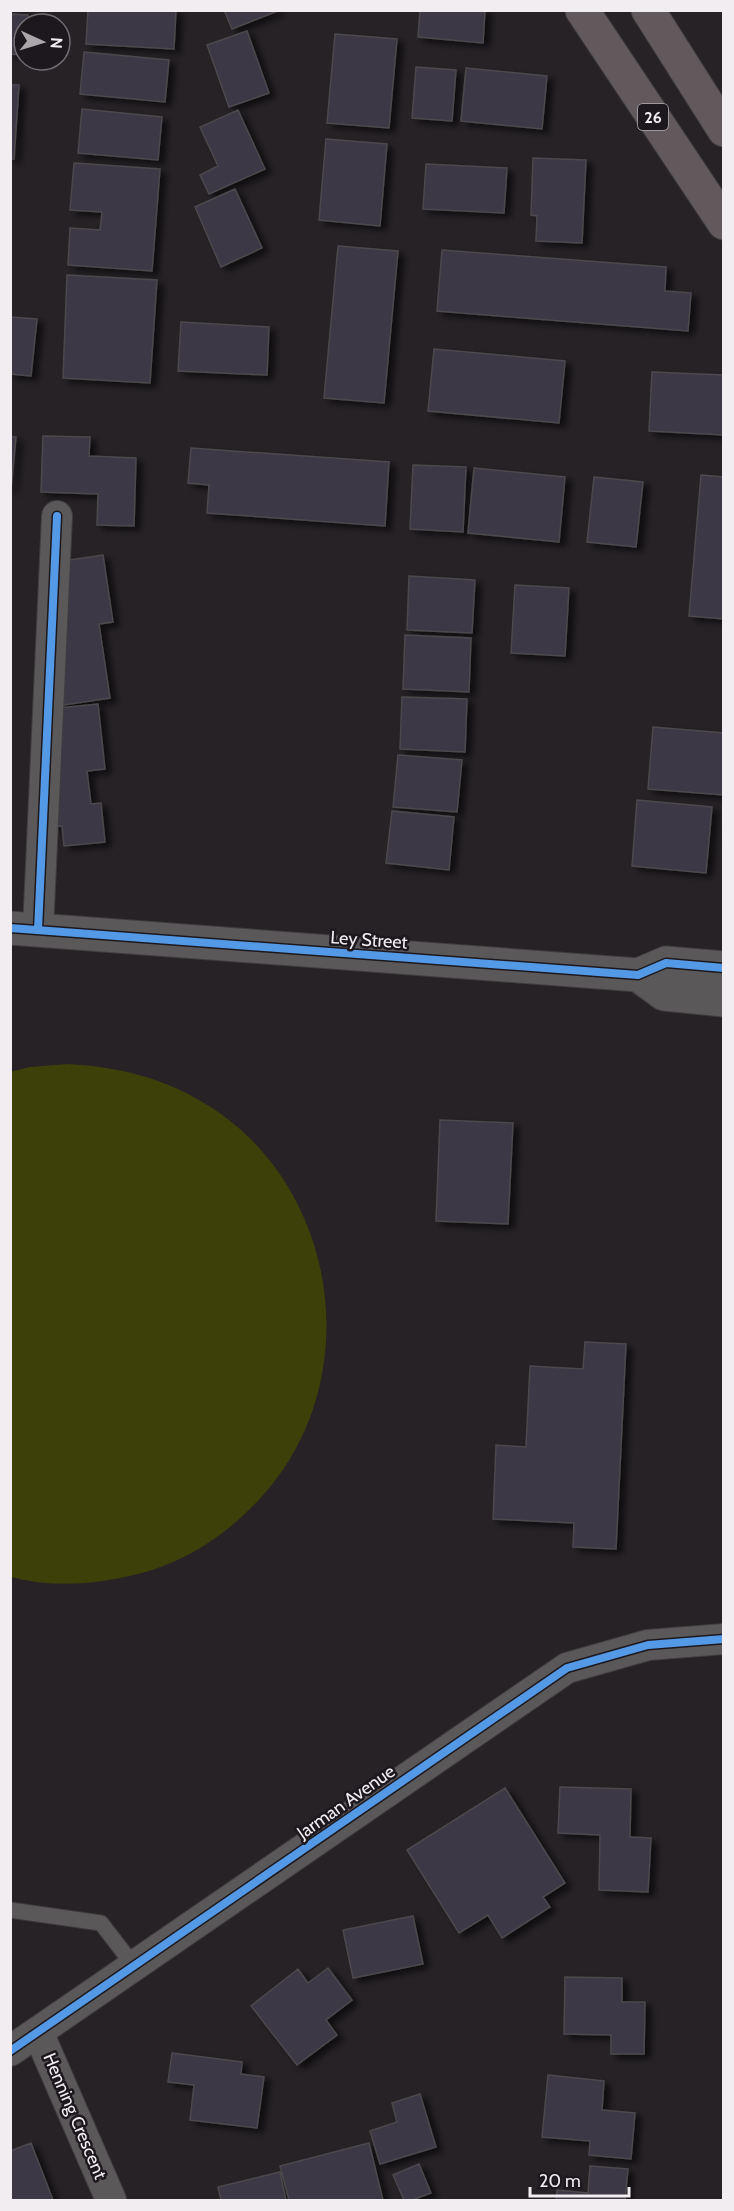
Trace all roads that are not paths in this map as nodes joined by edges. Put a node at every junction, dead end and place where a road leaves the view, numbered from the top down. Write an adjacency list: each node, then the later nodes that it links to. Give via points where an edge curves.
1 (582, 10): 4 (main road, 26)
2 (648, 10): 3 (main road)
3 (723, 130)
4 (723, 223)
5 (57, 516): 6 (street)
6 (24, 929): 8 (street, Ley Street)
7 (723, 968): 8 (street, Ley Street, via 666,963)
8 (638, 975): 9 (street, via 664,994)
9 (723, 1000)
10 (723, 1639): 12 (street, Jarman Avenue, via 648,1645 567,1668)
11 (10, 1910): 12 (lane, via 101,1923)
12 (134, 1966): 13 (street, Jarman Avenue)
13 (39, 2032): 14 (street, Jarman Avenue); 15 (street, Henning Crescent)
14 (10, 2051)
15 (111, 2200)

